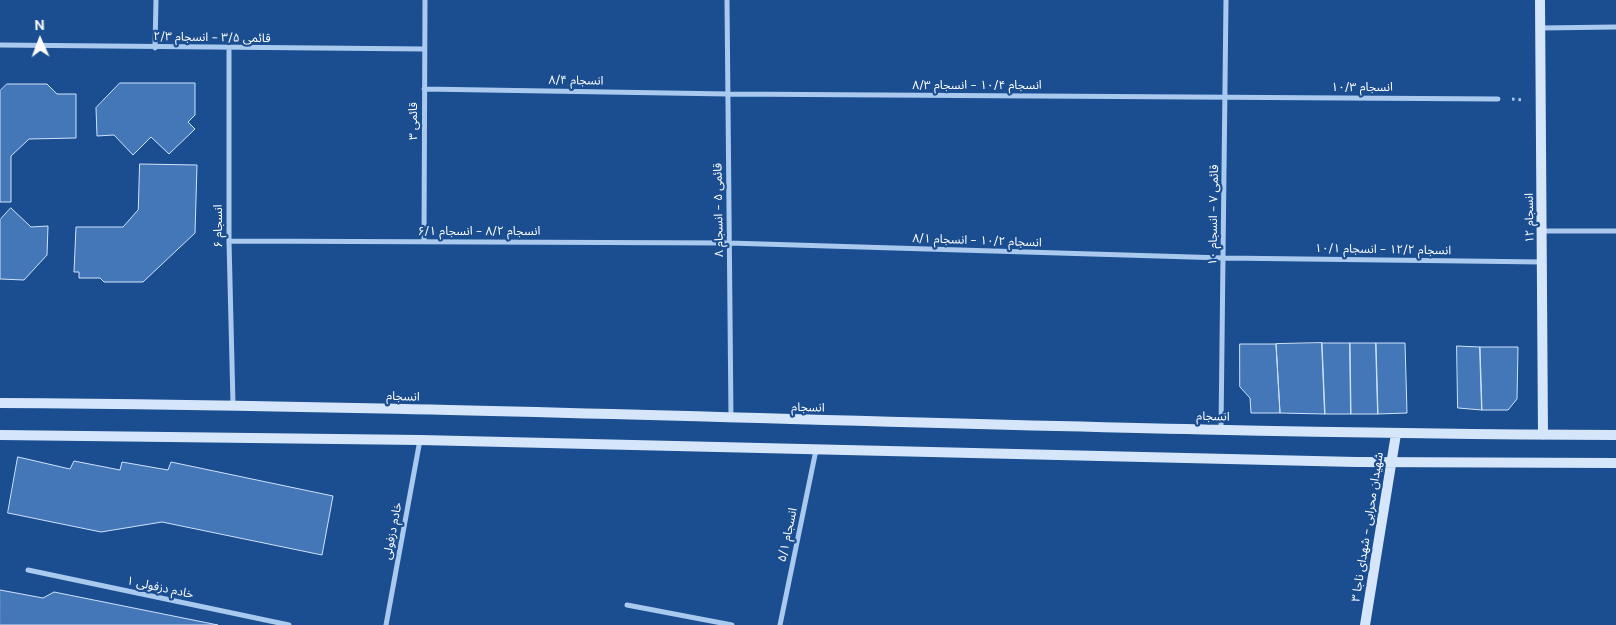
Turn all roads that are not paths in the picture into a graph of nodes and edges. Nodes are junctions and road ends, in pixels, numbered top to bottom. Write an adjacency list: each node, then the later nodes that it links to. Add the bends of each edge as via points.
1 (156, 0): 9 (street)
2 (425, 0): 11 (street, قائمی ۳)
3 (727, 0): 13 (street, قائمی ۵ - انسجام ۸)
4 (1226, 0): 14 (street, قائمی ۷ - انسجام ۱۰)
5 (1540, 0): 7 (main road, انسجام ۱۲)
6 (1616, 27): 7 (street)
7 (1540, 28): 16 (main road, انسجام ۱۲)
8 (0, 45): 9 (street, قائمی ۳/۵ - انسجام ۲/۳)
9 (155, 48): 10 (street, قائمی ۳/۵ - انسجام ۲/۳)
10 (229, 49): 11 (street, قائمی ۳/۵ - انسجام ۲/۳); 18 (street, انسجام ۶)
11 (424, 49): 12 (street, قائمی ۳)
12 (424, 88): 13 (street, انسجام ۸/۴); 19 (street, قائمی ۳)
13 (728, 94): 14 (street, انسجام ۱۰/۴ - انسجام ۸/۳); 20 (street, قائمی ۵ - انسجام ۸)
14 (1225, 98): 15 (street, انسجام ۱۰/۳); 21 (street, قائمی ۷ - انسجام ۱۰)
15 (1498, 99)
16 (1543, 231): 17 (street); 22 (main road, انسجام ۱۲)
17 (1616, 231)
18 (229, 241): 19 (street, انسجام ۸/۲ - انسجام ۶/۱); 24 (street, انسجام ۶)
19 (424, 241): 20 (street, انسجام ۸/۲ - انسجام ۶/۱)
20 (729, 243): 21 (street, انسجام ۱۰/۲ - انسجام ۸/۱); 25 (street, قائمی ۵ - انسجام ۸)
21 (1224, 258): 22 (street, انسجام ۱۲/۲ - انسجام ۱۰/۱); 26 (street, قائمی ۷ - انسجام ۱۰)
22 (1543, 262): 29 (main road, انسجام ۱۲)
23 (0, 403): 24 (main road, انسجام)
24 (233, 404): 25 (main road, انسجام)
25 (731, 419): 26 (main road, انسجام)
26 (1222, 429): 27 (main road, انسجام)
27 (1396, 434): 29 (main road, انسجام); 33 (main road, شهیدان محرابی - شهدای ناجا ۳)
28 (0, 435): 31 (main road)
29 (1543, 435): 30 (main road, انسجام)
30 (1616, 435)
31 (420, 440): 32 (main road); 38 (street, خادم دزفولی)
32 (816, 450): 33 (main road); 40 (street, انسجام ۵/۱)
33 (1392, 462): 34 (main road); 41 (main road, شهیدان محرابی - شهدای ناجا ۳)
34 (1616, 463)
35 (28, 570): 37 (street, خادم دزفولی ۱)
36 (627, 606): 39 (street)
37 (289, 625)
38 (386, 625)
39 (732, 625)
40 (780, 625)
41 (1365, 625)

